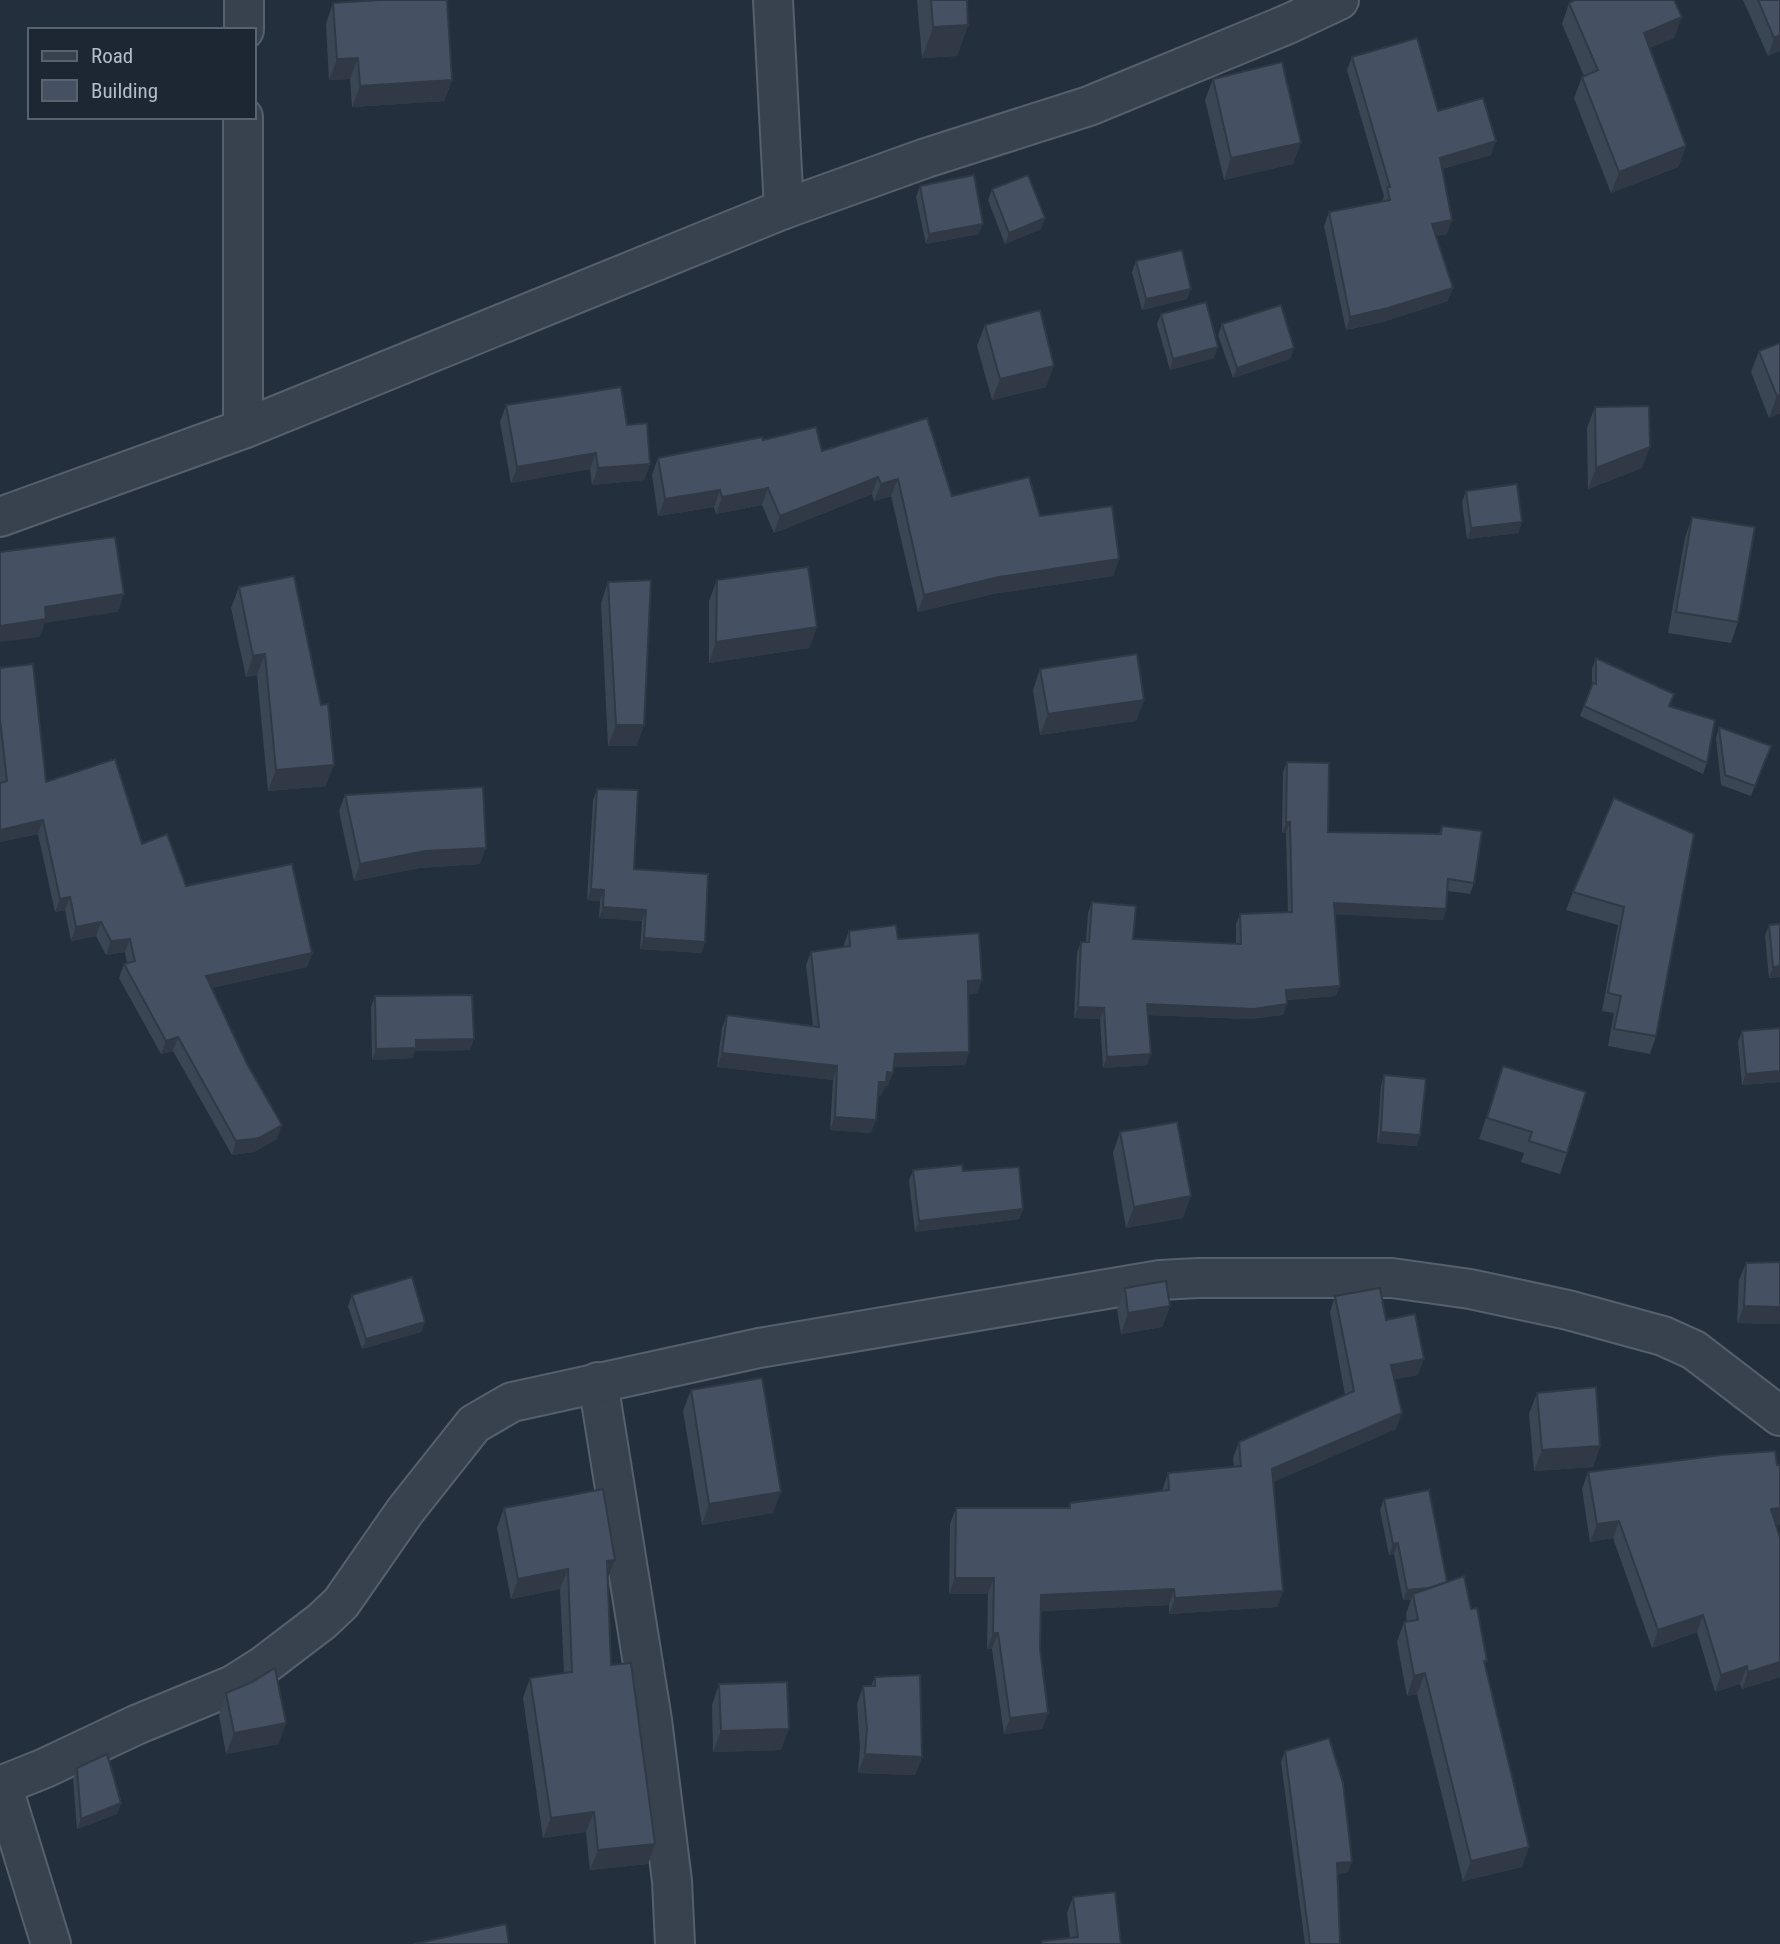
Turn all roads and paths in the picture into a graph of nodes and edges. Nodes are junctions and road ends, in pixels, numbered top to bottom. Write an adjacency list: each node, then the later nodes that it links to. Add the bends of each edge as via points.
1 (244, 0): 5 (street)
2 (772, 0): 7 (street)
3 (1339, 0): 4 (street)
4 (1288, 12): 7 (street, via 1090,106)
5 (244, 28)
6 (243, 119): 8 (street)
7 (784, 209): 8 (street)
8 (243, 429): 9 (street)
9 (0, 517)
10 (598, 1382): 11 (street, via 760,1348 1160,1280 1392,1278 1568,1310 1664,1336 1694,1350); 12 (street, via 512,1402 474,1424 341,1603 263,1666 233,1685); 14 (street, via 652,1720)
11 (1780, 1416)
12 (1, 1785): 13 (street)
13 (51, 1944)
14 (675, 1944)

